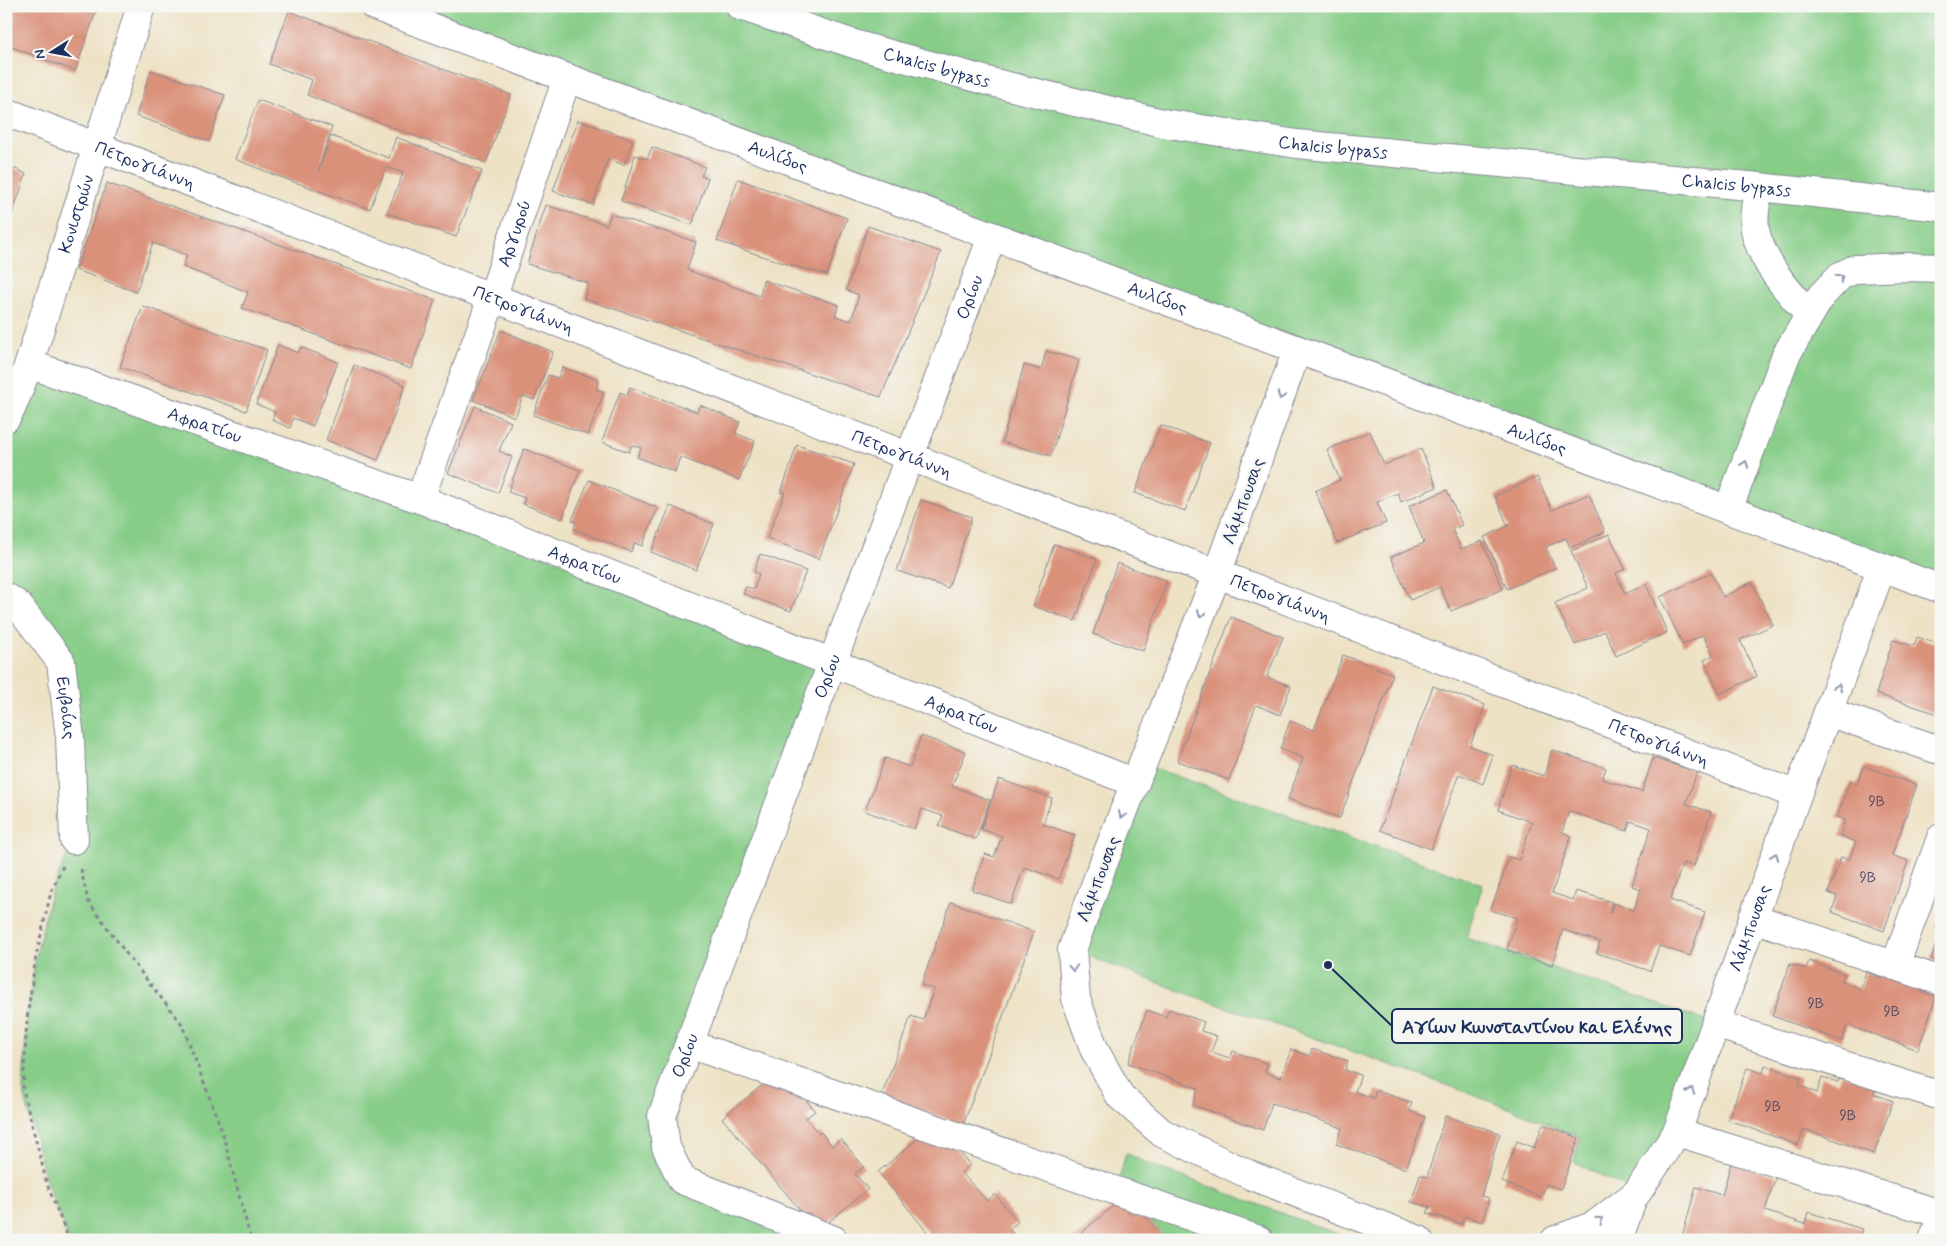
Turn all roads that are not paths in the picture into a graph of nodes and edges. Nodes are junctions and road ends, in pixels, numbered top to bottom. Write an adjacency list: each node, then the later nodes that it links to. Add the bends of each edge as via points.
1 (141, 6): 6 (street, Κονιστρών)
2 (374, 6): 4 (street, Αυλίδος)
3 (740, 6): 7 (street, Chalcis bypass, via 858,45 991,82 1163,123 1297,144)
4 (567, 78): 9 (street, Αυλίδος); 11 (street, Αργυρού)
5 (12, 119): 6 (street, Πετρογιάννη)
6 (98, 148): 11 (street, Πετρογιάννη); 14 (street, Κονιστρών)
7 (1759, 187): 8 (street, Chalcis bypass); 12 (street, via 1754,211 1763,251 1787,290)
8 (1941, 208)
9 (992, 237): 13 (street, Αυλίδος); 16 (street, Ορίου)
10 (1941, 268): 12 (street, one-way to 10, via 1840,276 1855,269)
11 (492, 298): 16 (street, Πετρογιάννη); 17 (street, Αργυρού)
12 (1809, 315): 18 (street, one-way to 12, via 1786,355)
13 (1297, 350): 18 (street, Αυλίδος); 20 (street, Λάμπουσας, one-way to 20)
14 (17, 370): 15 (street); 17 (street, Αφρατίου)
15 (6, 418)
16 (909, 457): 20 (street, Πετρογιάννη); 23 (street, Ορίου)
17 (420, 499): 23 (street, Αφρατίου)
18 (1728, 510): 19 (street, Αυλίδος)
19 (1882, 567): 21 (street, Αυλίδος); 24 (street, Λάμπουσας, one-way to 19)
20 (1217, 574): 26 (street, Λάμπουσας, one-way to 26); 27 (street, Πετρογιάννη)
21 (1941, 589)
22 (6, 597): 29 (street, Ευβοίας, via 18,605 61,662 70,738)
23 (832, 663): 26 (street, Αφρατίου); 34 (street, Ορίου)
24 (1828, 712): 25 (street); 27 (street, Λάμπουσας)
25 (1936, 749)
26 (1135, 783): 42 (street, Λάμπουσας, one-way to 42, via 1072,950 1076,999 1095,1051 1120,1096 1162,1133 1208,1156)
27 (1797, 795): 30 (street, Λάμπουσας, one-way to 27)
28 (1941, 838): 31 (street)
29 (74, 840)
30 (1753, 918): 31 (street); 33 (street, Λάμπουσας)
31 (1895, 966): 32 (street)
32 (1941, 981)
33 (1715, 1024): 35 (street); 36 (street, Λάμπουσας, one-way to 33)
34 (689, 1044): 40 (street, Ορίου, via 662,1116 666,1147 682,1180); 41 (street)
35 (1941, 1096)
36 (1677, 1132): 37 (street, Λάμπουσας); 38 (street)
37 (1634, 1195): 43 (street, Λάμπουσας, one-way to 37, via 1595,1224); 44 (street)
38 (1941, 1214)
39 (1941, 1218): 45 (street)
40 (834, 1240)
41 (1258, 1240)
42 (1419, 1240)
43 (1556, 1240)
44 (1618, 1240)
45 (1932, 1240)

